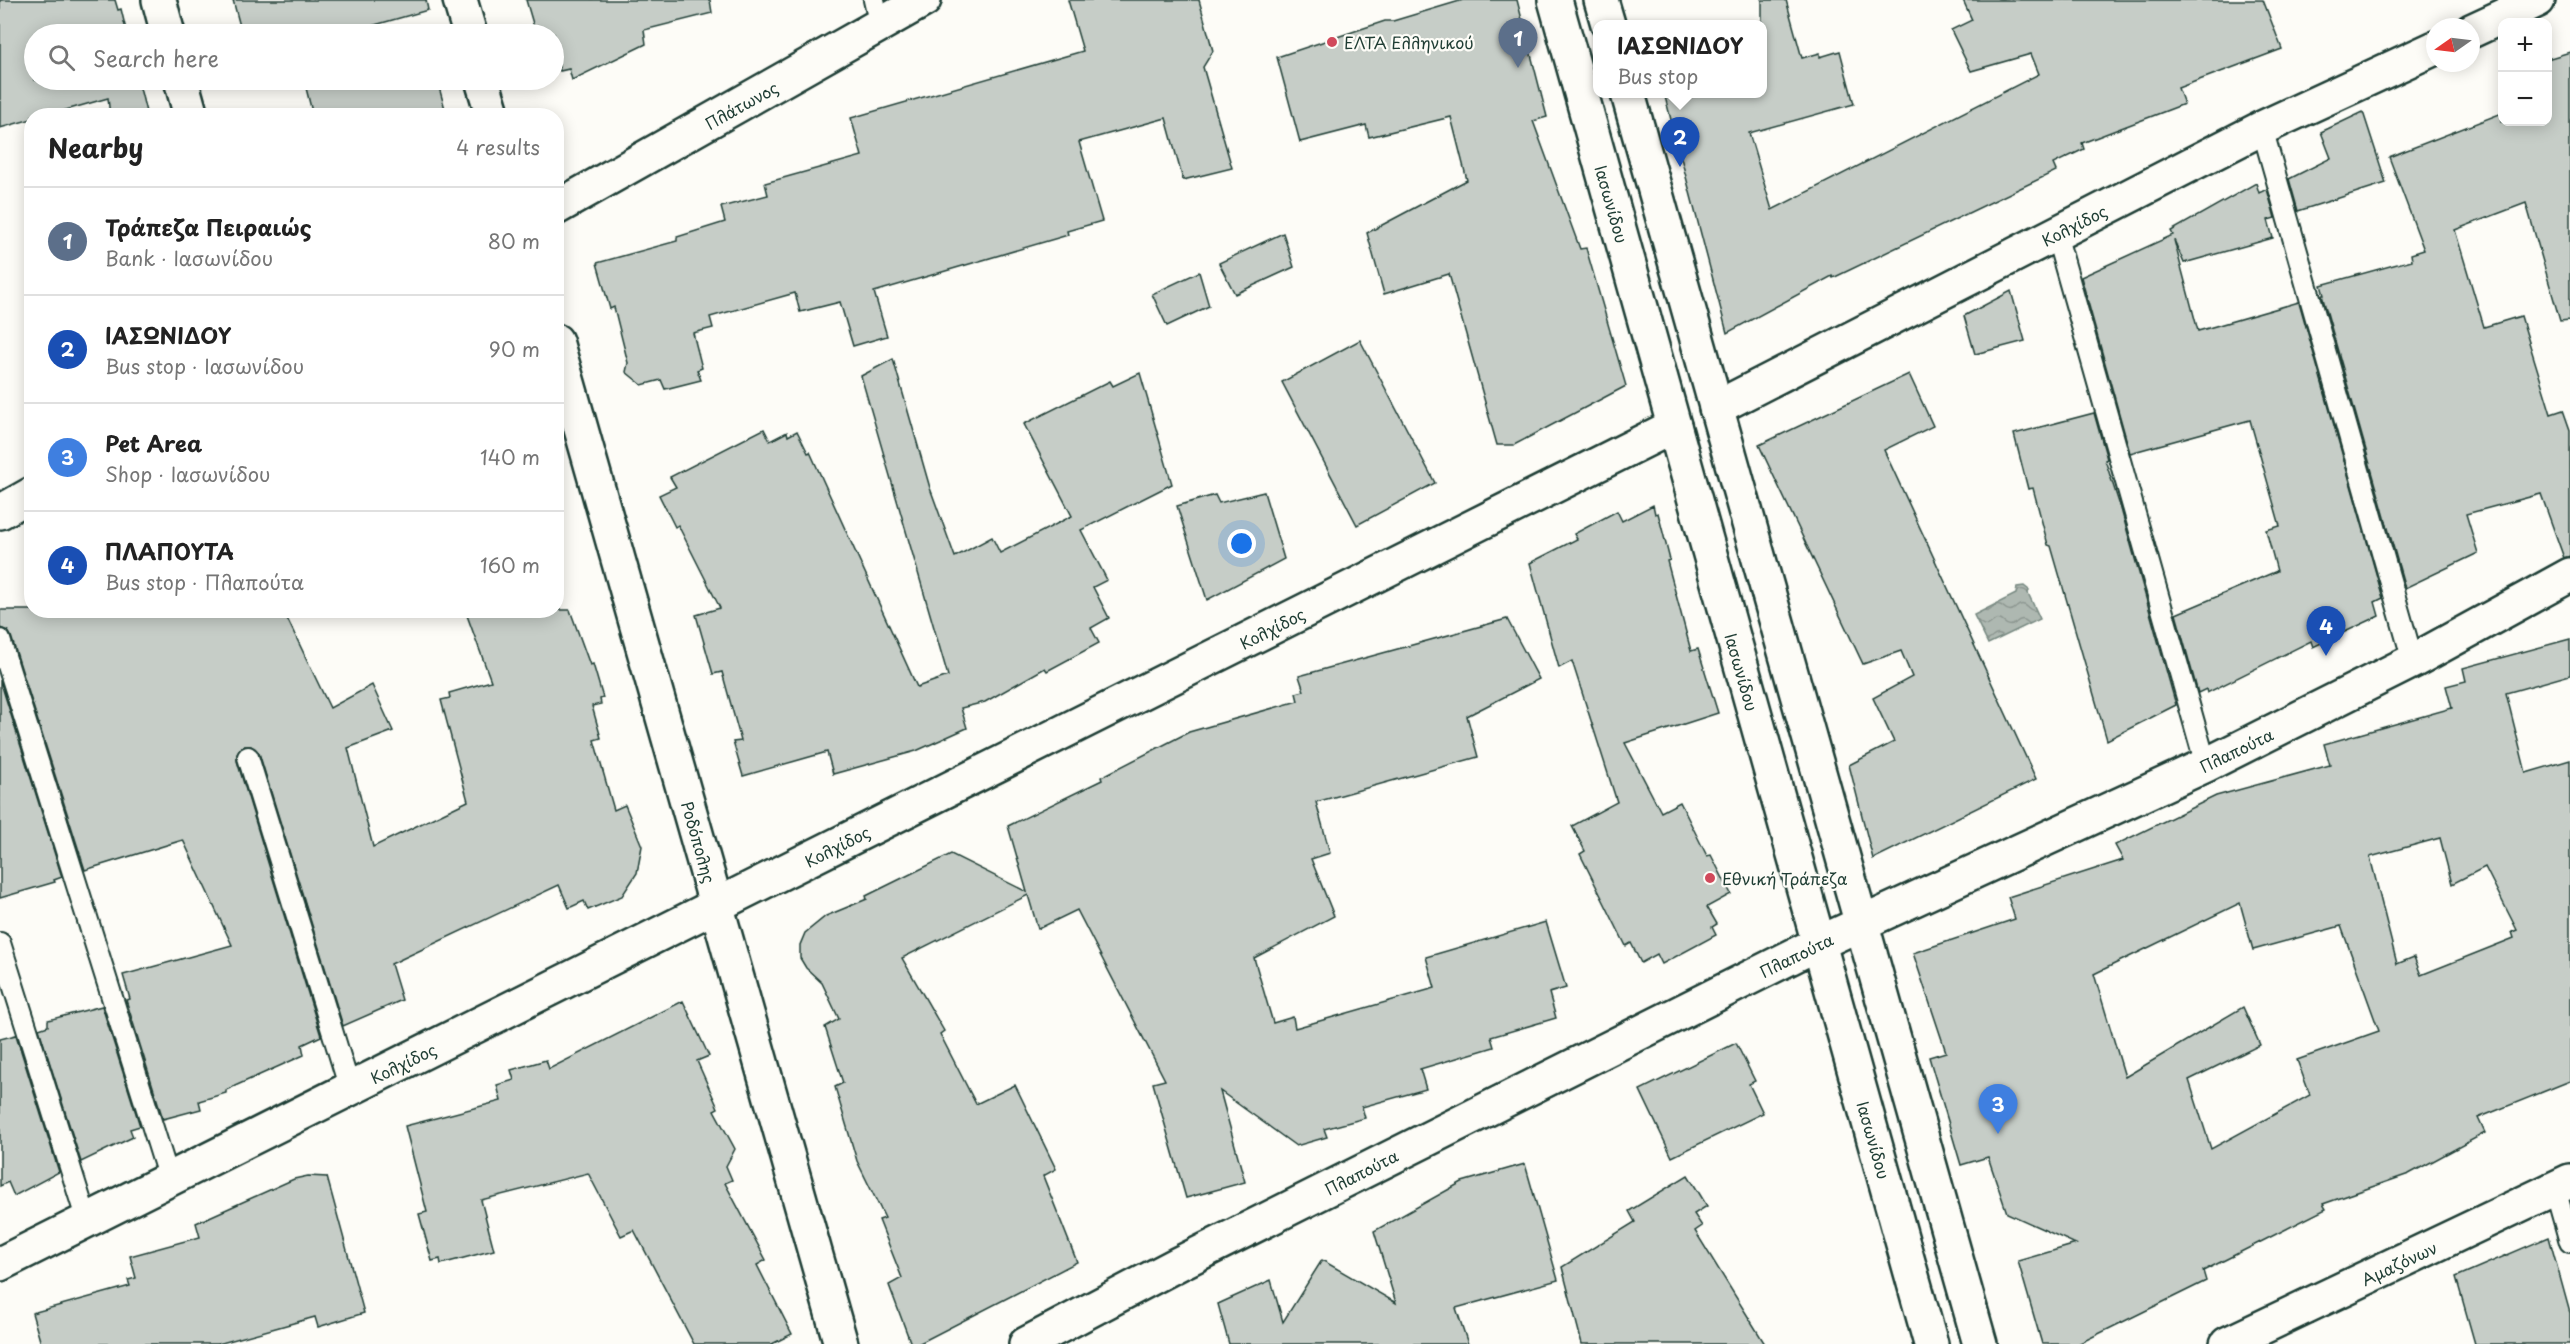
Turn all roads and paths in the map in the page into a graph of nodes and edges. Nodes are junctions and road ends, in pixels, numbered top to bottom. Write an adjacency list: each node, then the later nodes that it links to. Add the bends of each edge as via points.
1 (159, 0): 9 (street)
2 (460, 0): 10 (street)
3 (924, 0): 7 (street, Πλάτωνος)
4 (1555, 0): 23 (street, Ιασωνίδου)
5 (1601, 0): 8 (street)
6 (2538, 0): 11 (street)
7 (877, 13): 19 (street, Πλάτωνος)
8 (1607, 20)
9 (165, 24)
10 (467, 24)
11 (2480, 27)
12 (2426, 52): 18 (street, Κολχίδος)
13 (184, 90): 16 (street)
14 (485, 90): 17 (street)
15 (1629, 98): 22 (street)
16 (189, 108)
17 (491, 108)
18 (2262, 128): 20 (street, Κολχίδος); 28 (lane)
19 (564, 203)
20 (2056, 234): 22 (street, Κολχίδος); 30 (lane)
21 (564, 369): 31 (street, Ροδόπολης)
22 (1716, 408): 32 (street)
23 (1674, 426): 31 (street, Κολχίδος); 33 (street, Ιασωνίδου)
24 (24, 498): 25 (street)
25 (0, 512)
26 (2570, 575): 28 (street, Πλαπούτα)
27 (0, 640): 36 (lane)
28 (2413, 661): 30 (street, Πλαπούτα)
29 (248, 757): 35 (lane)
30 (2206, 765): 32 (street, Πλαπούτα)
31 (717, 907): 35 (street, Κολχίδος); 41 (street, Ροδόπολης)
32 (1861, 923): 33 (street, Πλαπούτα); 44 (street)
33 (1819, 943): 42 (street, Πλαπούτα); 43 (street, Ιασωνίδου)
34 (0, 944): 38 (lane)
35 (350, 1089): 36 (street, Κολχίδος)
36 (169, 1179): 38 (street, Κολχίδος)
37 (2563, 1185): 39 (lane); 45 (street, Αμαζόνων)
38 (87, 1221): 40 (street, Κολχίδος)
39 (2570, 1242)
40 (0, 1264)
41 (841, 1344)
42 (1026, 1344)
43 (1931, 1344)
44 (1980, 1344)
45 (2227, 1344)

